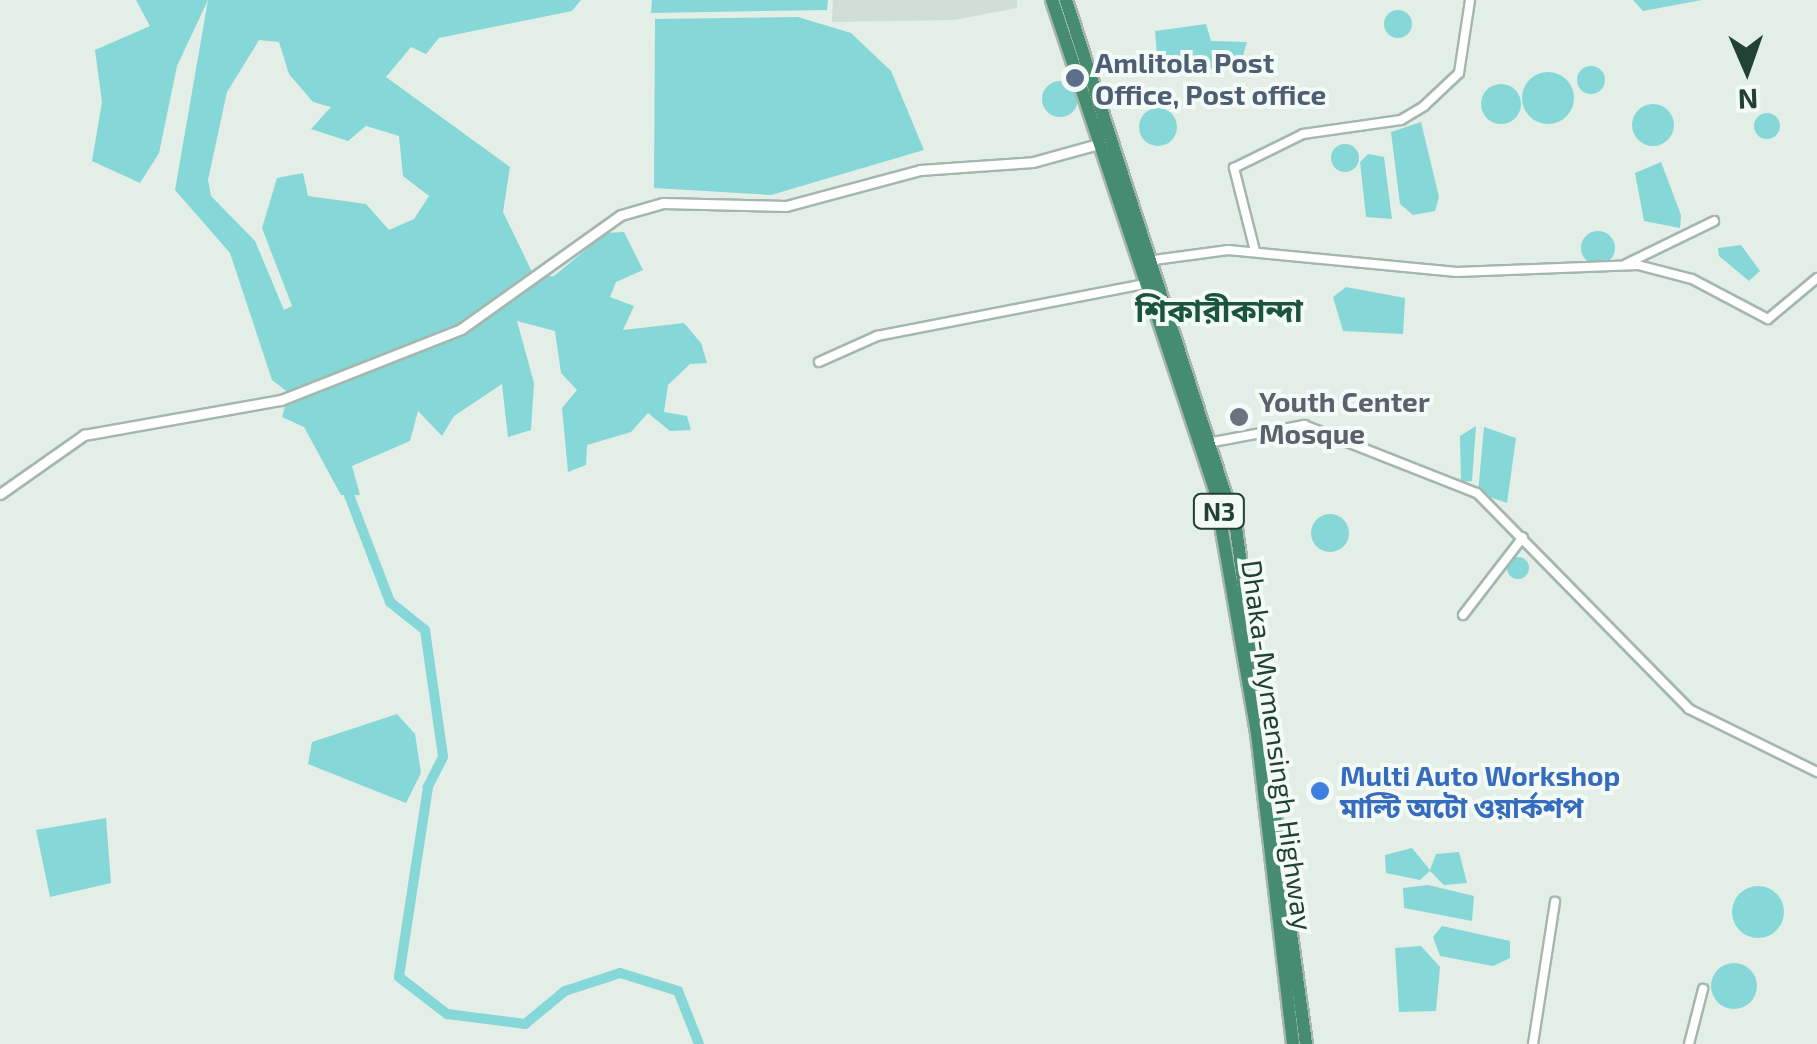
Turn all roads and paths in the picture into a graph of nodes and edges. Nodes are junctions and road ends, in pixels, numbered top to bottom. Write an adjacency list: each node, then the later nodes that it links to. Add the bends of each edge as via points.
1 (1052, 0): 4 (highway, Dhaka-Mymensingh Highway / N3)
2 (1066, 0): 4 (highway, Dhaka-Mymensingh Highway / N3)
3 (1470, 0): 6 (street, via 1458,73 1424,106 1401,120 1303,134 1234,168)
4 (1108, 141): 7 (highway, Dhaka-Mymensingh Highway / N3); 10 (highway, Dhaka-Mymensingh Highway / N3); 13 (street, via 1034,162 920,170 786,206 663,203 622,215 461,329 281,400 84,435)
5 (1714, 221): 8 (street)
6 (1255, 251): 7 (street); 8 (street, via 1457,272)
7 (1154, 260): 12 (highway, Dhaka-Mymensingh Highway / N3)
8 (1626, 264): 9 (street, via 1692,279 1768,318)
9 (1817, 278)
10 (1150, 283): 11 (street, via 876,336); 19 (highway, Dhaka-Mymensingh Highway / N3, via 1206,458 1237,601)
11 (820, 362)
12 (1214, 442): 14 (street, via 1304,424 1477,493); 20 (highway, Dhaka-Mymensingh Highway / N3, via 1252,612)
13 (0, 494)
14 (1523, 536): 15 (street); 16 (street, via 1688,708)
15 (1463, 615)
16 (1817, 772)
17 (1555, 902): 21 (street)
18 (1703, 990): 22 (street)
19 (1293, 1044)
20 (1306, 1044)
21 (1533, 1044)
22 (1689, 1044)

